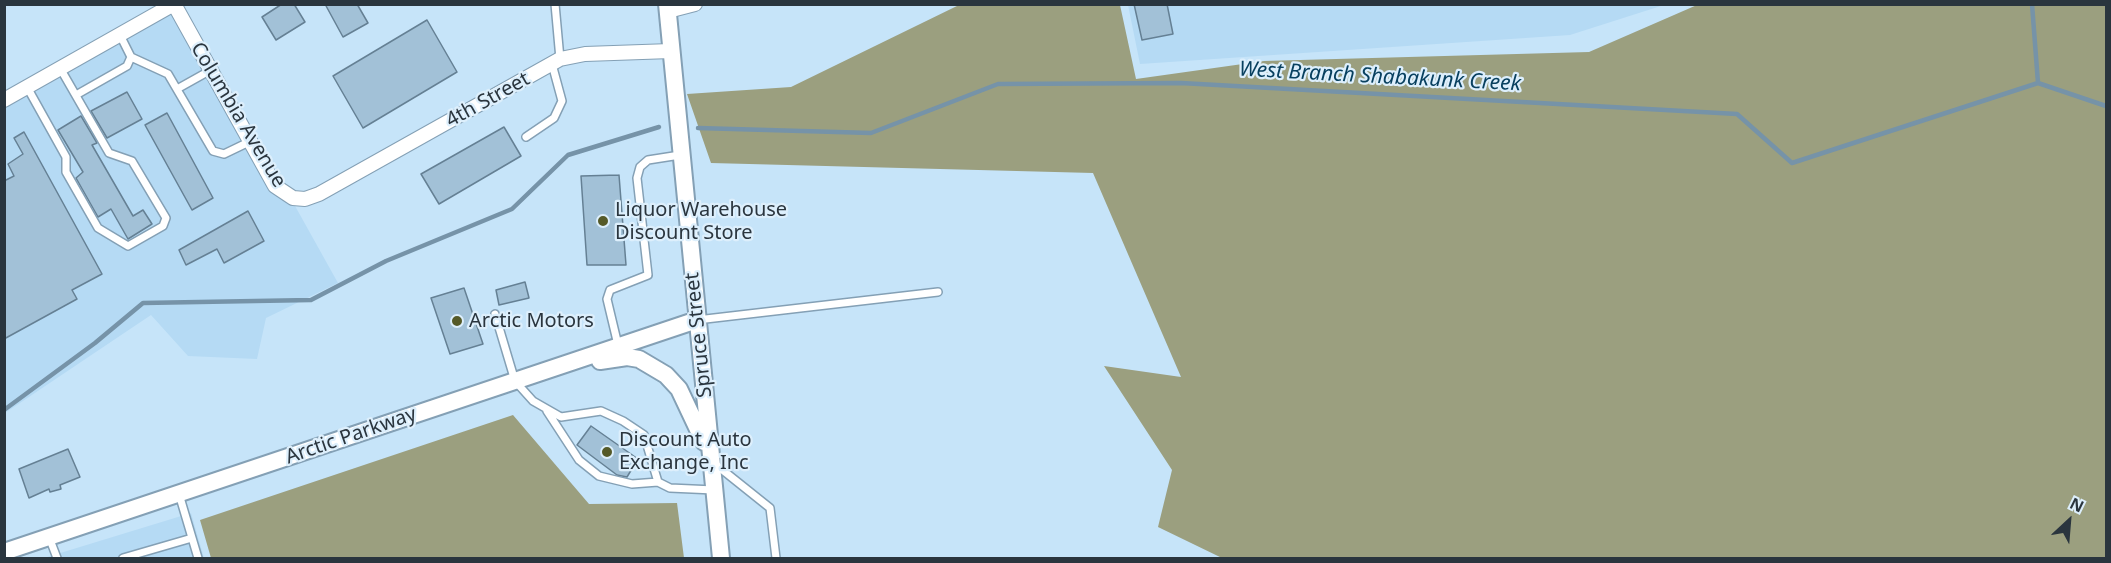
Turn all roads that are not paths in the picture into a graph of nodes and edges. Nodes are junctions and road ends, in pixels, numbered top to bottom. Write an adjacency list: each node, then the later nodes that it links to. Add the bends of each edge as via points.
1 (174, 4): 5 (street); 10 (street, Columbia Avenue)
2 (555, 4): 8 (lane)
3 (695, 4): 4 (street)
4 (667, 8): 6 (street, Spruce Street)
5 (120, 35): 7 (lane); 9 (street)
6 (671, 51): 8 (street, 4th Street, via 585,54); 17 (street, Spruce Street)
7 (131, 57): 12 (lane, via 168,74); 13 (lane, via 127,66)
8 (556, 62): 15 (lane, via 562,100 554,118); 18 (street, 4th Street)
9 (60, 68): 11 (street); 13 (lane)
10 (211, 70): 12 (lane); 16 (street, Columbia Avenue)
11 (27, 87): 13 (lane, via 66,157 66,172 98,228 128,246 163,226 166,218 132,161 109,153); 14 (street)
12 (177, 89): 16 (lane, via 213,151 224,154)
13 (76, 95)
14 (4, 100)
15 (526, 136)
16 (251, 141): 18 (street, Columbia Avenue, via 283,193 304,199)
17 (680, 155): 21 (street, Spruce Street); 22 (lane, via 648,160 639,167 648,275 610,290 607,299)
18 (319, 194)
19 (938, 292): 21 (lane)
20 (495, 314): 23 (lane)
21 (697, 320): 22 (street, Arctic Parkway); 25 (street, Spruce Street)
22 (618, 346): 23 (street, Arctic Parkway)
23 (515, 381): 24 (lane); 25 (street, via 610,359 639,359 666,375 679,389); 28 (street, Arctic Parkway)
24 (547, 411): 26 (lane, via 579,460 599,476 632,484); 26 (lane, via 561,417 601,411 623,421 644,435)
25 (711, 461): 27 (street, Spruce Street); 36 (lane, via 770,508)
26 (658, 482): 27 (lane, via 670,488)
27 (714, 490): 35 (street, Spruce Street)
28 (179, 494): 29 (street, Arctic Parkway); 30 (lane)
29 (49, 537): 31 (street, Arctic Parkway); 32 (lane)
30 (192, 538): 33 (lane); 34 (lane)
31 (4, 552)
32 (57, 558)
33 (123, 558)
34 (198, 558)
35 (721, 558)
36 (776, 558)

